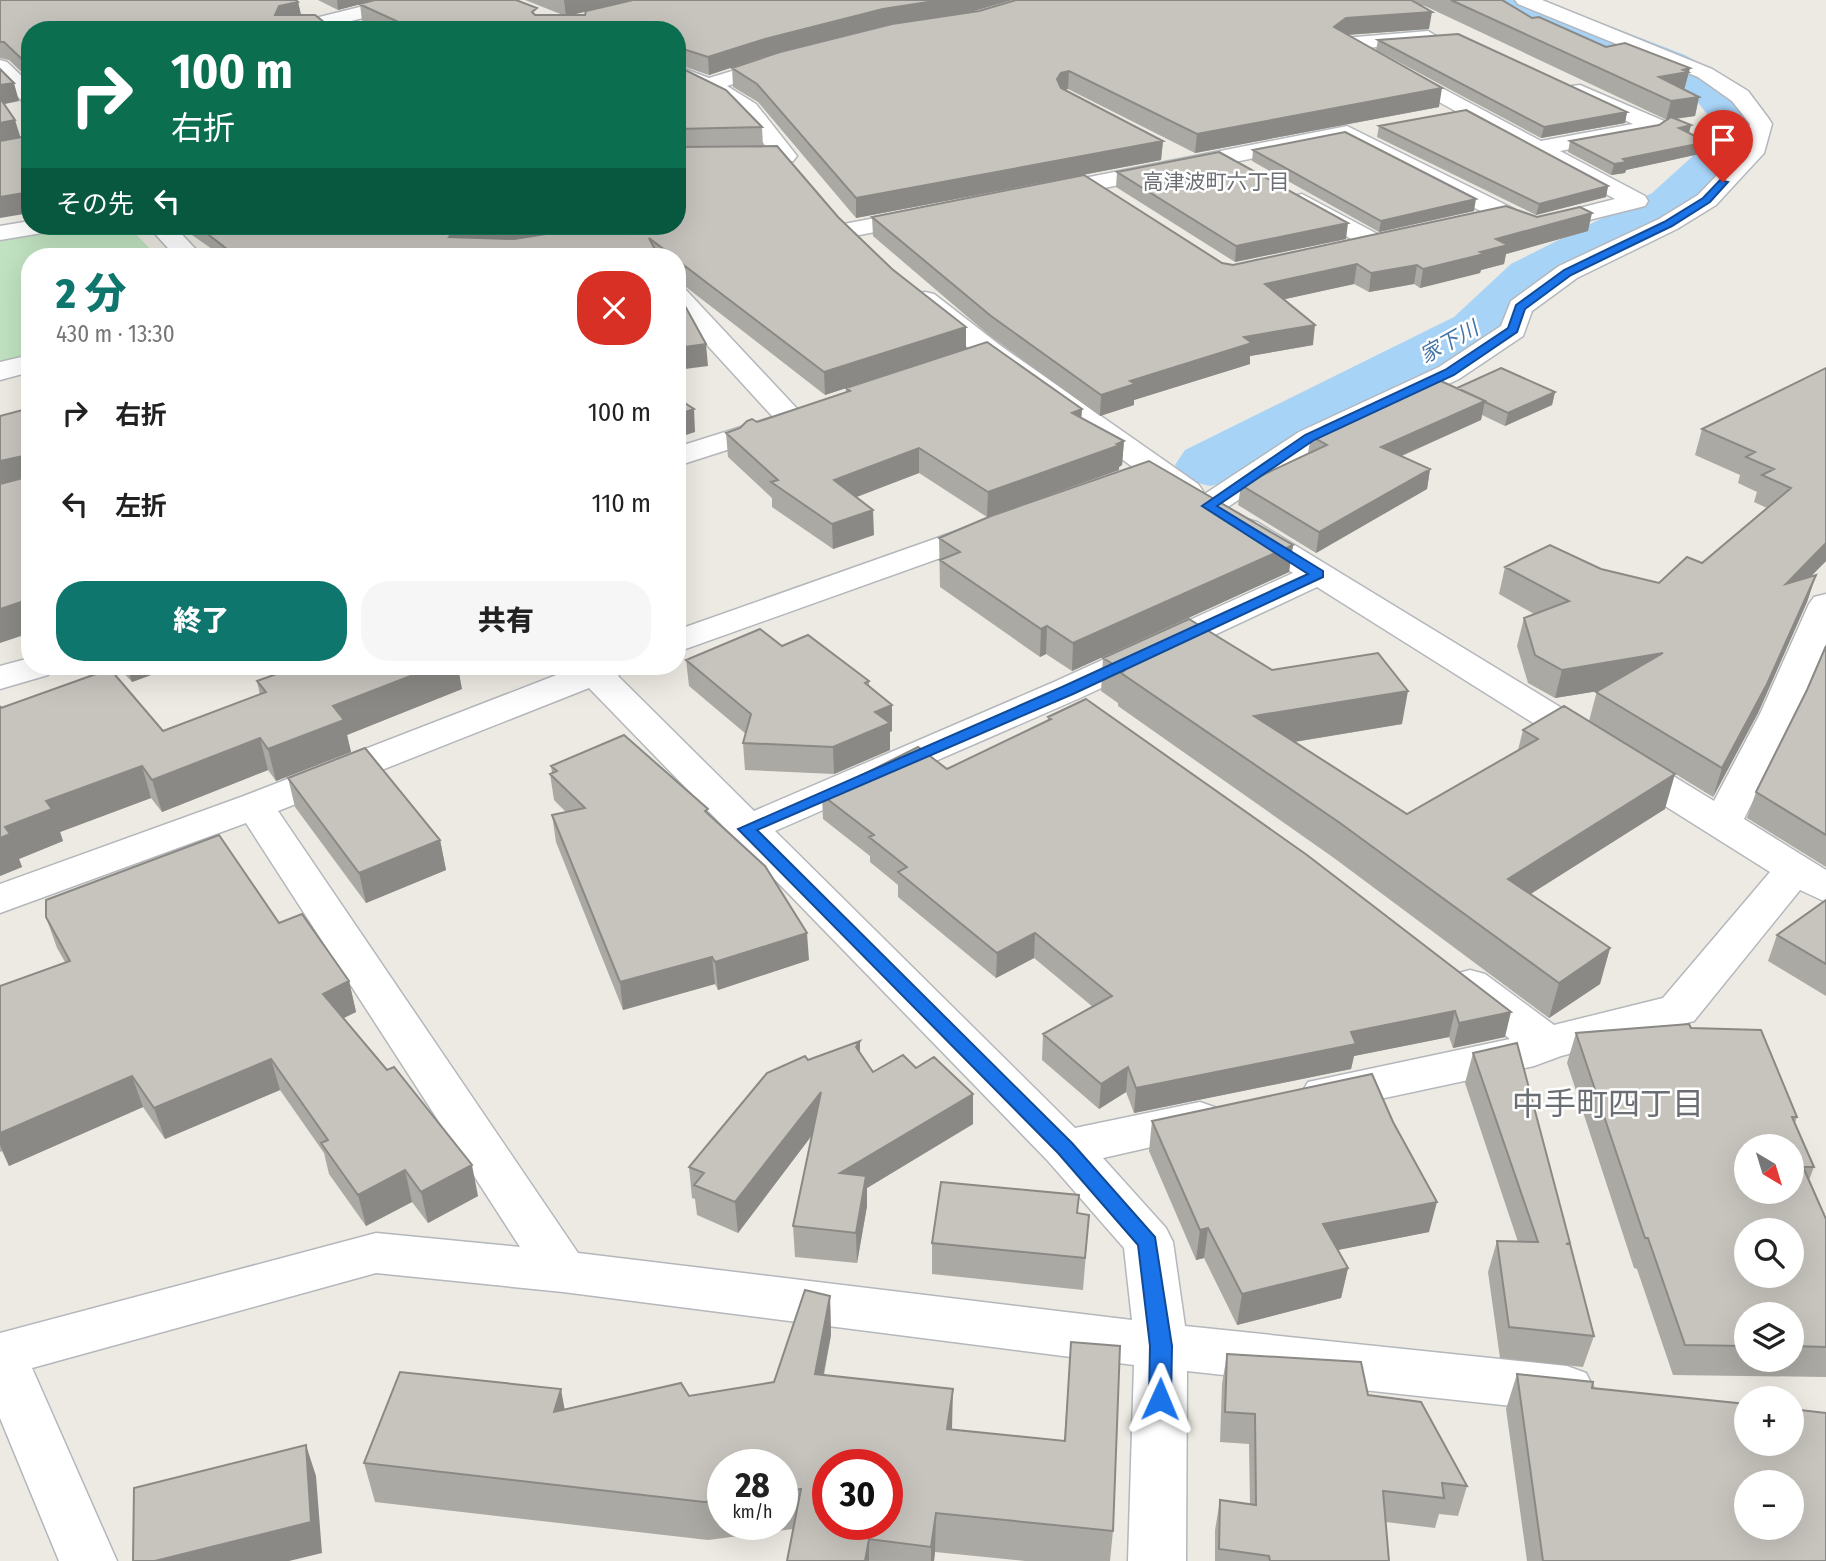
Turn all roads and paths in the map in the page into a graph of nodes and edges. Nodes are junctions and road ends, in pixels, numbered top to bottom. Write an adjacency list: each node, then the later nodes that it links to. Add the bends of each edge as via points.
1 (412, 0): 4 (street)
2 (1525, 0): 45 (street, via 1705,73 1740,96 1761,124 1756,148 1707,200 1568,272 1520,307 1513,330 1449,373 1310,438)
3 (1426, 15): 9 (street, via 1448,32 1344,44)
4 (332, 21)
5 (800, 57): 8 (street)
6 (686, 76): 8 (street)
7 (1563, 83): 14 (street, via 1656,126)
8 (709, 85): 15 (street, via 748,109)
9 (1466, 111): 10 (street); 14 (street)
10 (1439, 116)
11 (1387, 126): 12 (street)
12 (1347, 133): 17 (street); 26 (street)
13 (1156, 144): 18 (street)
14 (1538, 148): 26 (street, via 1636,201 1534,226)
15 (785, 156): 16 (street); 19 (street)
16 (686, 158)
17 (1223, 158): 18 (street); 20 (street)
18 (1193, 164): 21 (street)
19 (801, 174)
20 (1259, 178)
21 (1089, 184): 23 (street); 24 (street)
22 (1282, 191): 33 (street)
23 (1023, 197)
24 (1125, 206)
25 (943, 212): 29 (street)
26 (1505, 214): 27 (street)
27 (1466, 222)
28 (21, 230): 30 (street)
29 (850, 230)
30 (0, 233)
31 (169, 235): 34 (street)
32 (1402, 237): 33 (street)
33 (1377, 243): 35 (street)
34 (181, 248)
35 (1310, 257)
36 (903, 282): 38 (street)
37 (686, 305): 42 (street, via 804,416)
38 (991, 352): 40 (street); 43 (street)
39 (21, 365): 41 (street)
40 (954, 365)
41 (0, 371)
42 (686, 454)
43 (1155, 470): 44 (street); 45 (street)
44 (1116, 484)
45 (1208, 506): 47 (street)
46 (1013, 521): 49 (street)
47 (1318, 574): 54 (street); 57 (street)
48 (1826, 604): 57 (street, via 1778,714)
49 (686, 639)
50 (21, 671): 53 (street)
51 (582, 675): 56 (street)
52 (603, 675): 58 (street)
53 (0, 678)
54 (1067, 690): 55 (street); 58 (street)
55 (1100, 714)
56 (255, 806): 60 (street); 64 (street)
57 (1721, 825): 59 (street)
58 (746, 829): 63 (street)
59 (1810, 879): 62 (street, via 1678,1010)
60 (0, 899)
61 (1438, 960): 62 (street)
62 (1547, 1043): 63 (street, via 1534,1050)
63 (1065, 1148): 65 (street, via 1148,1242)
64 (563, 1272): 65 (street); 66 (street, via 376,1253)
65 (1161, 1346): 67 (street); 69 (street)
66 (0, 1355): 68 (street)
67 (1620, 1395)
68 (88, 1561)
69 (1157, 1561)

